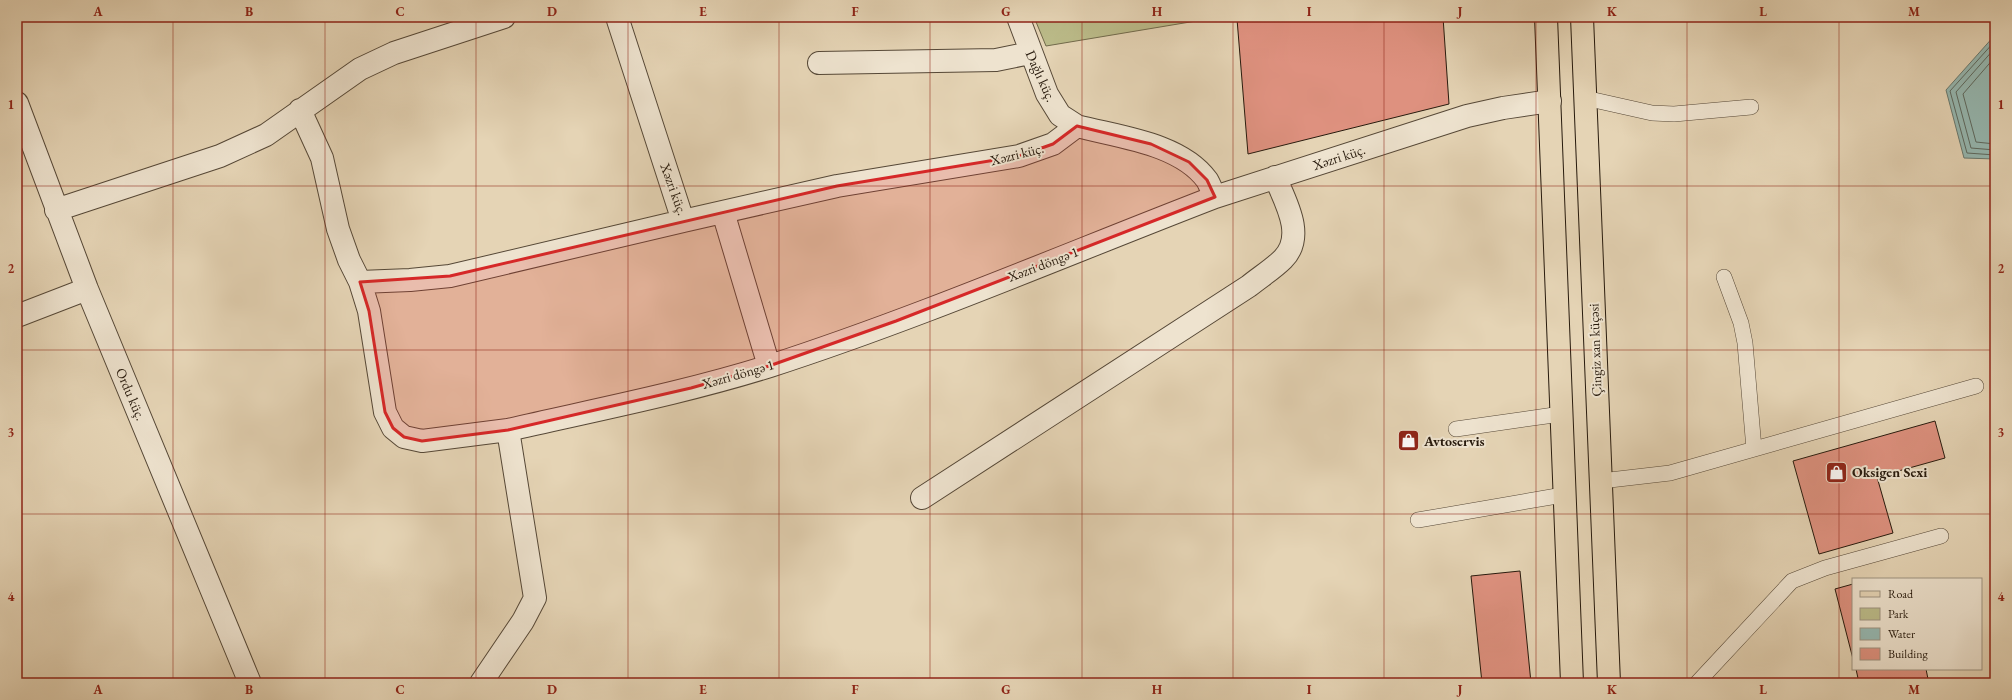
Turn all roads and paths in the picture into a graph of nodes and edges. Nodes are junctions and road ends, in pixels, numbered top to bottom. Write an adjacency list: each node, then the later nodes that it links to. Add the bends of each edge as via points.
1 (504, 17): 12 (street, via 394,53 360,69)
2 (617, 17): 18 (street, Xəzri küç.)
3 (1018, 17): 6 (street, Dağlı küç.)
4 (1546, 17): 9 (main road)
5 (1582, 17): 8 (main road, Çingiz xan küçəsi)
6 (1030, 53): 7 (street, via 996,60); 13 (street, Dağlı küç., via 1047,94 1060,115)
7 (819, 63)
8 (1585, 98): 11 (lane, via 1652,113 1674,114); 29 (main road, Çingiz xan küçəsi)
9 (1550, 101): 14 (street, Xəzri küç., via 1467,116); 25 (main road)
10 (17, 103): 16 (street, Ordu küç.)
11 (1751, 107)
12 (300, 110): 16 (street, via 266,135 220,156); 20 (street, Xəzri döngə 1, via 322,158 338,229)
13 (1077, 126): 15 (street, via 1151,144 1189,162 1207,180); 17 (street, Xəzri küç., via 1053,144 1019,156 837,186)
14 (1275, 178): 15 (street, Xəzri küç.); 31 (street, via 1292,219 1294,239 1285,258 1249,286)
15 (1215, 196): 23 (street, Xəzri döngə 1, via 896,321)
16 (56, 210): 21 (street, Ordu küç.)
17 (723, 212): 18 (street, Xəzri küç.); 23 (street)
18 (683, 221): 20 (street, via 450,276)
19 (1724, 277): 28 (lane, via 1741,323 1745,342)
20 (360, 282): 27 (street, Xəzri döngə 1, via 369,311 386,412 393,428 404,437 422,440)
21 (87, 289): 22 (street); 34 (street, Ordu küç.)
22 (17, 316)
23 (769, 366): 27 (street, Xəzri döngə 1, via 690,388)
24 (1976, 386): 28 (lane)
25 (1561, 414): 26 (lane); 30 (main road)
26 (1456, 429)
27 (508, 430): 35 (street, via 535,598 523,621)
28 (1754, 449): 29 (lane, via 1670,473)
29 (1600, 481): 37 (main road, Çingiz xan küçəsi)
30 (1563, 495): 32 (lane); 36 (main road)
31 (922, 498)
32 (1418, 520)
33 (1941, 536): 38 (lane, via 1825,568 1792,581)
34 (250, 683)
35 (481, 683)
36 (1572, 683)
37 (1609, 683)
38 (1696, 683)

